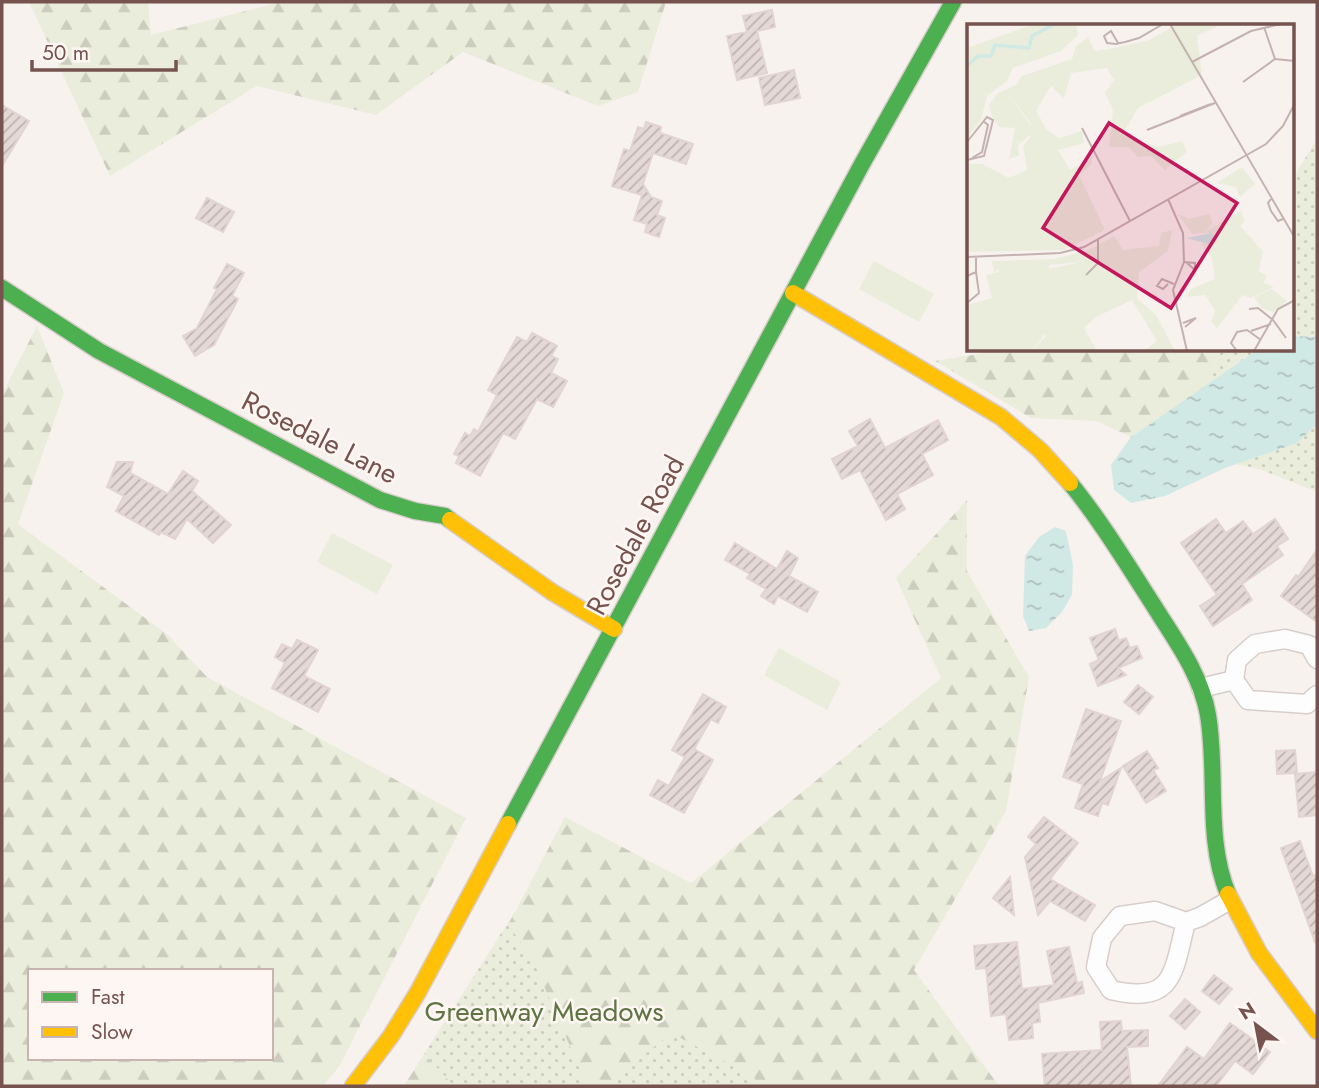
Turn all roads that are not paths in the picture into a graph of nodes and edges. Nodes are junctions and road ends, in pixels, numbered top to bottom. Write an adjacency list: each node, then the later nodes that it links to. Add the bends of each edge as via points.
1 (953, 2): 3 (street, Rosedale Road)
2 (2, 288): 4 (street, Rosedale Lane, via 99,352 380,500 445,516)
3 (793, 293): 4 (street, Rosedale Road); 7 (street, via 1001,417 1032,442 1084,501 1188,660)
4 (614, 629): 12 (street, Rosedale Road, via 418,992)
5 (1317, 659): 6 (street, via 1309,645 1285,639 1255,644 1237,660)
6 (1234, 680): 7 (street); 8 (street, via 1248,700 1307,704)
7 (1201, 688): 9 (street, via 1211,743 1213,831)
8 (1317, 695)
9 (1230, 900): 10 (street); 11 (street, via 1252,945)
10 (1186, 922): 10 (street, via 1155,911 1120,916 1102,938 1096,967 1111,990 1133,996 1159,990 1170,981)
11 (1317, 1031)
12 (353, 1086)

